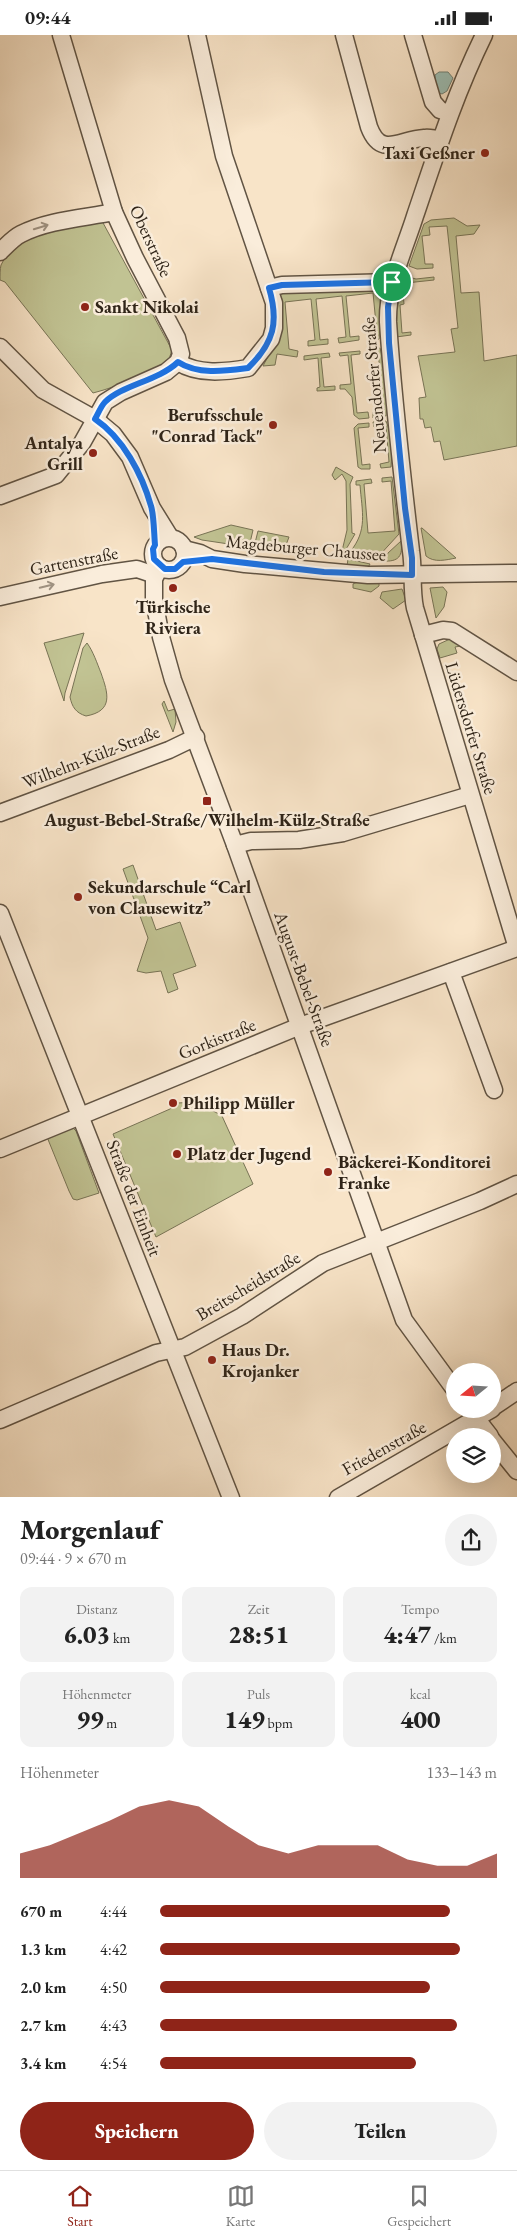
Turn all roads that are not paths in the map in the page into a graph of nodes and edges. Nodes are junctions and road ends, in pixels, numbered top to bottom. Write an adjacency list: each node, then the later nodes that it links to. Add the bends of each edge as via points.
1 (61, 35): 8 (street, Oberstraße)
2 (197, 35): 11 (street, via 224,156)
3 (344, 35): 7 (street, via 375,139 384,145 425,137)
4 (413, 35): 6 (street, via 433,102 440,110)
5 (484, 35): 6 (street, Neuendorfer Straße)
6 (449, 113): 7 (street, Neuendorfer Straße)
7 (440, 139): 10 (street, Neuendorfer Straße)
8 (114, 212): 9 (street, one-way to 8, via 28,232); 13 (street, Oberstraße, via 179,343 181,354)
9 (0, 252)
10 (392, 282): 11 (street); 20 (street, Neuendorfer Straße, via 388,329)
11 (269, 288): 13 (street, via 274,303 274,328 271,339 248,368 194,370)
12 (0, 347): 14 (street, via 43,390)
13 (178, 362): 14 (street, via 166,372 113,396 105,402)
14 (95, 419): 15 (street, via 74,455 56,475); 16 (street, via 113,434 130,457)
15 (0, 496)
16 (163, 541): 17 (street, via 179,541); 18 (street, via 153,549)
17 (184, 556): 18 (street, via 175,569); 20 (street, Magdeburger Chaussee, via 324,572)
18 (158, 571): 21 (street, Gartenstraße, one-way to 18, via 102,574 137,569); 24 (street, August-Bebel-Straße, via 154,590 161,637 173,680)
19 (517, 573): 20 (street, Magdeburger Chaussee)
20 (412, 575): 22 (street, Lüdersdorfer Straße, via 413,599)
21 (0, 597)
22 (423, 635): 23 (street, via 452,631); 25 (street, Lüdersdorfer Straße)
23 (517, 671)
24 (196, 737): 26 (street, Wilhelm-Külz-Straße); 27 (street, August-Bebel-Straße)
25 (470, 795): 27 (street, via 343,833); 29 (street, Lüdersdorfer Straße)
26 (0, 813)
27 (235, 845): 31 (street, August-Bebel-Straße)
28 (0, 913): 33 (street, Straße der Einheit)
29 (517, 948): 30 (street, Gorkistraße)
30 (451, 972): 31 (street, Gorkistraße); 32 (street)
31 (300, 1026): 33 (street, Gorkistraße); 36 (street, August-Bebel-Straße)
32 (494, 1090)
33 (81, 1116): 34 (street, Gorkistraße); 37 (street, Straße der Einheit)
34 (0, 1149)
35 (517, 1184): 36 (street, Breitscheidstraße)
36 (376, 1243): 37 (street, Breitscheidstraße, via 323,1263 235,1320 185,1347); 38 (street, August-Bebel-Straße, via 408,1327)
37 (172, 1350): 43 (street, Breitscheidstraße, via 156,1353); 47 (street, Straße der Einheit)
38 (446, 1379)
39 (517, 1391): 40 (street, Friedenstraße)
40 (501, 1403)
41 (466, 1418): 48 (street, Friedenstraße)
42 (476, 1418): 44 (street)
43 (0, 1420)
44 (484, 1428)
45 (501, 1451): 46 (street)
46 (517, 1471)
47 (231, 1497)
48 (338, 1497)

